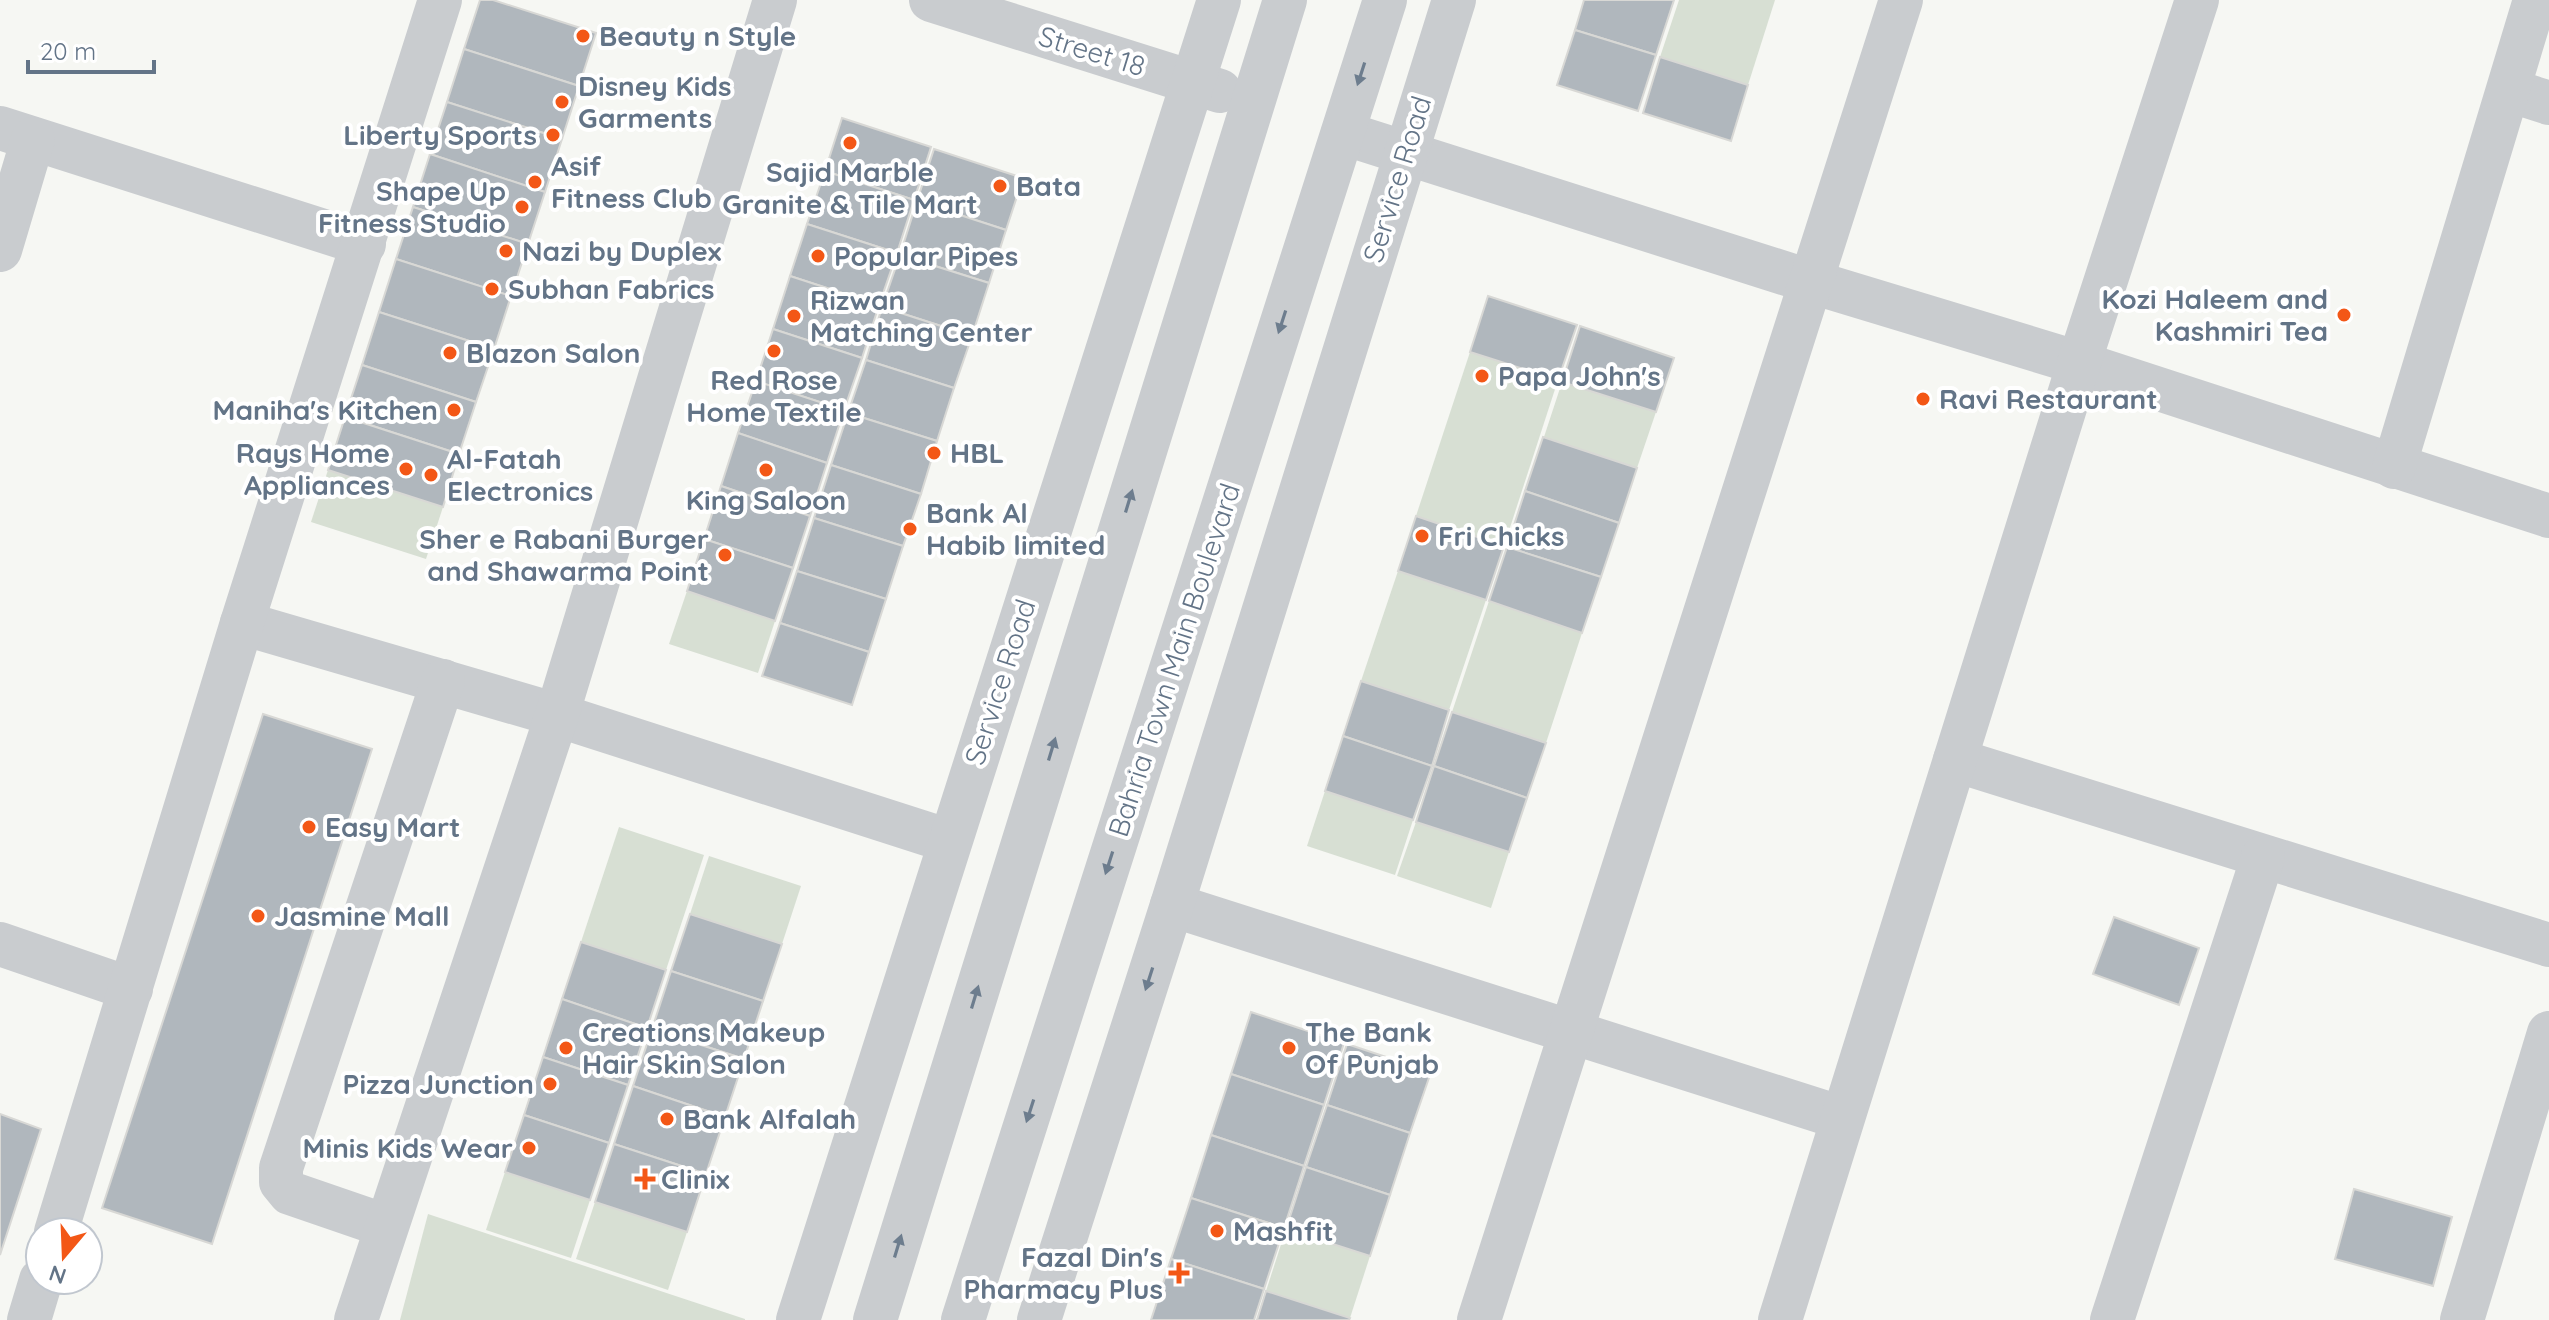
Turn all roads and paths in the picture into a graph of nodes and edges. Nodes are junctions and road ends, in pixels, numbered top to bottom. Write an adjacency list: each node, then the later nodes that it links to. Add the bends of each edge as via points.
1 (440, 0): 17 (street)
2 (775, 0): 25 (street)
3 (931, 0): 11 (street, Street 18)
4 (1219, 0): 11 (street, Service Road)
5 (1285, 0): 13 (street)
6 (1385, 0): 15 (street, Bahria Town Main Boulevard, one-way to 15)
7 (1454, 0): 16 (street, Service Road)
8 (1901, 0): 19 (street)
9 (2197, 0): 20 (street)
10 (2535, 0): 12 (street)
11 (1193, 83): 13 (street, Street 18); 27 (street, Service Road)
12 (2529, 96): 21 (street)
13 (1253, 102): 42 (street, one-way to 13)
14 (16, 133): 17 (street); 18 (street)
15 (1343, 133): 16 (street); 43 (street, Bahria Town Main Boulevard, one-way to 43)
16 (1405, 152): 19 (street); 29 (street, Service Road)
17 (364, 244): 23 (street)
18 (0, 250)
19 (1812, 282): 20 (street); 33 (street)
20 (2079, 363): 21 (street); 26 (street)
21 (2394, 467): 22 (street)
22 (2549, 516)
23 (242, 623): 24 (street); 32 (street)
24 (443, 681): 25 (street); 37 (street, via 281,1168 281,1182 290,1193)
25 (557, 715): 27 (street); 37 (street)
26 (1955, 760): 28 (street); 35 (street)
27 (949, 841): 41 (street, Service Road)
28 (2263, 857): 31 (street); 47 (street)
29 (1172, 905): 33 (street); 44 (street, Service Road, one-way to 44)
30 (0, 944): 32 (street)
31 (2549, 945)
32 (131, 989): 36 (street)
33 (1570, 1031): 35 (street); 45 (street)
34 (2549, 1033): 48 (street)
35 (1842, 1118): 46 (street)
36 (61, 1216)
37 (386, 1226): 40 (street)
38 (36, 1296): 39 (street)
39 (29, 1320)
40 (356, 1320)
41 (798, 1320)
42 (875, 1320)
43 (963, 1320)
44 (1039, 1320)
45 (1479, 1320)
46 (1780, 1320)
47 (2112, 1320)
48 (2462, 1320)

